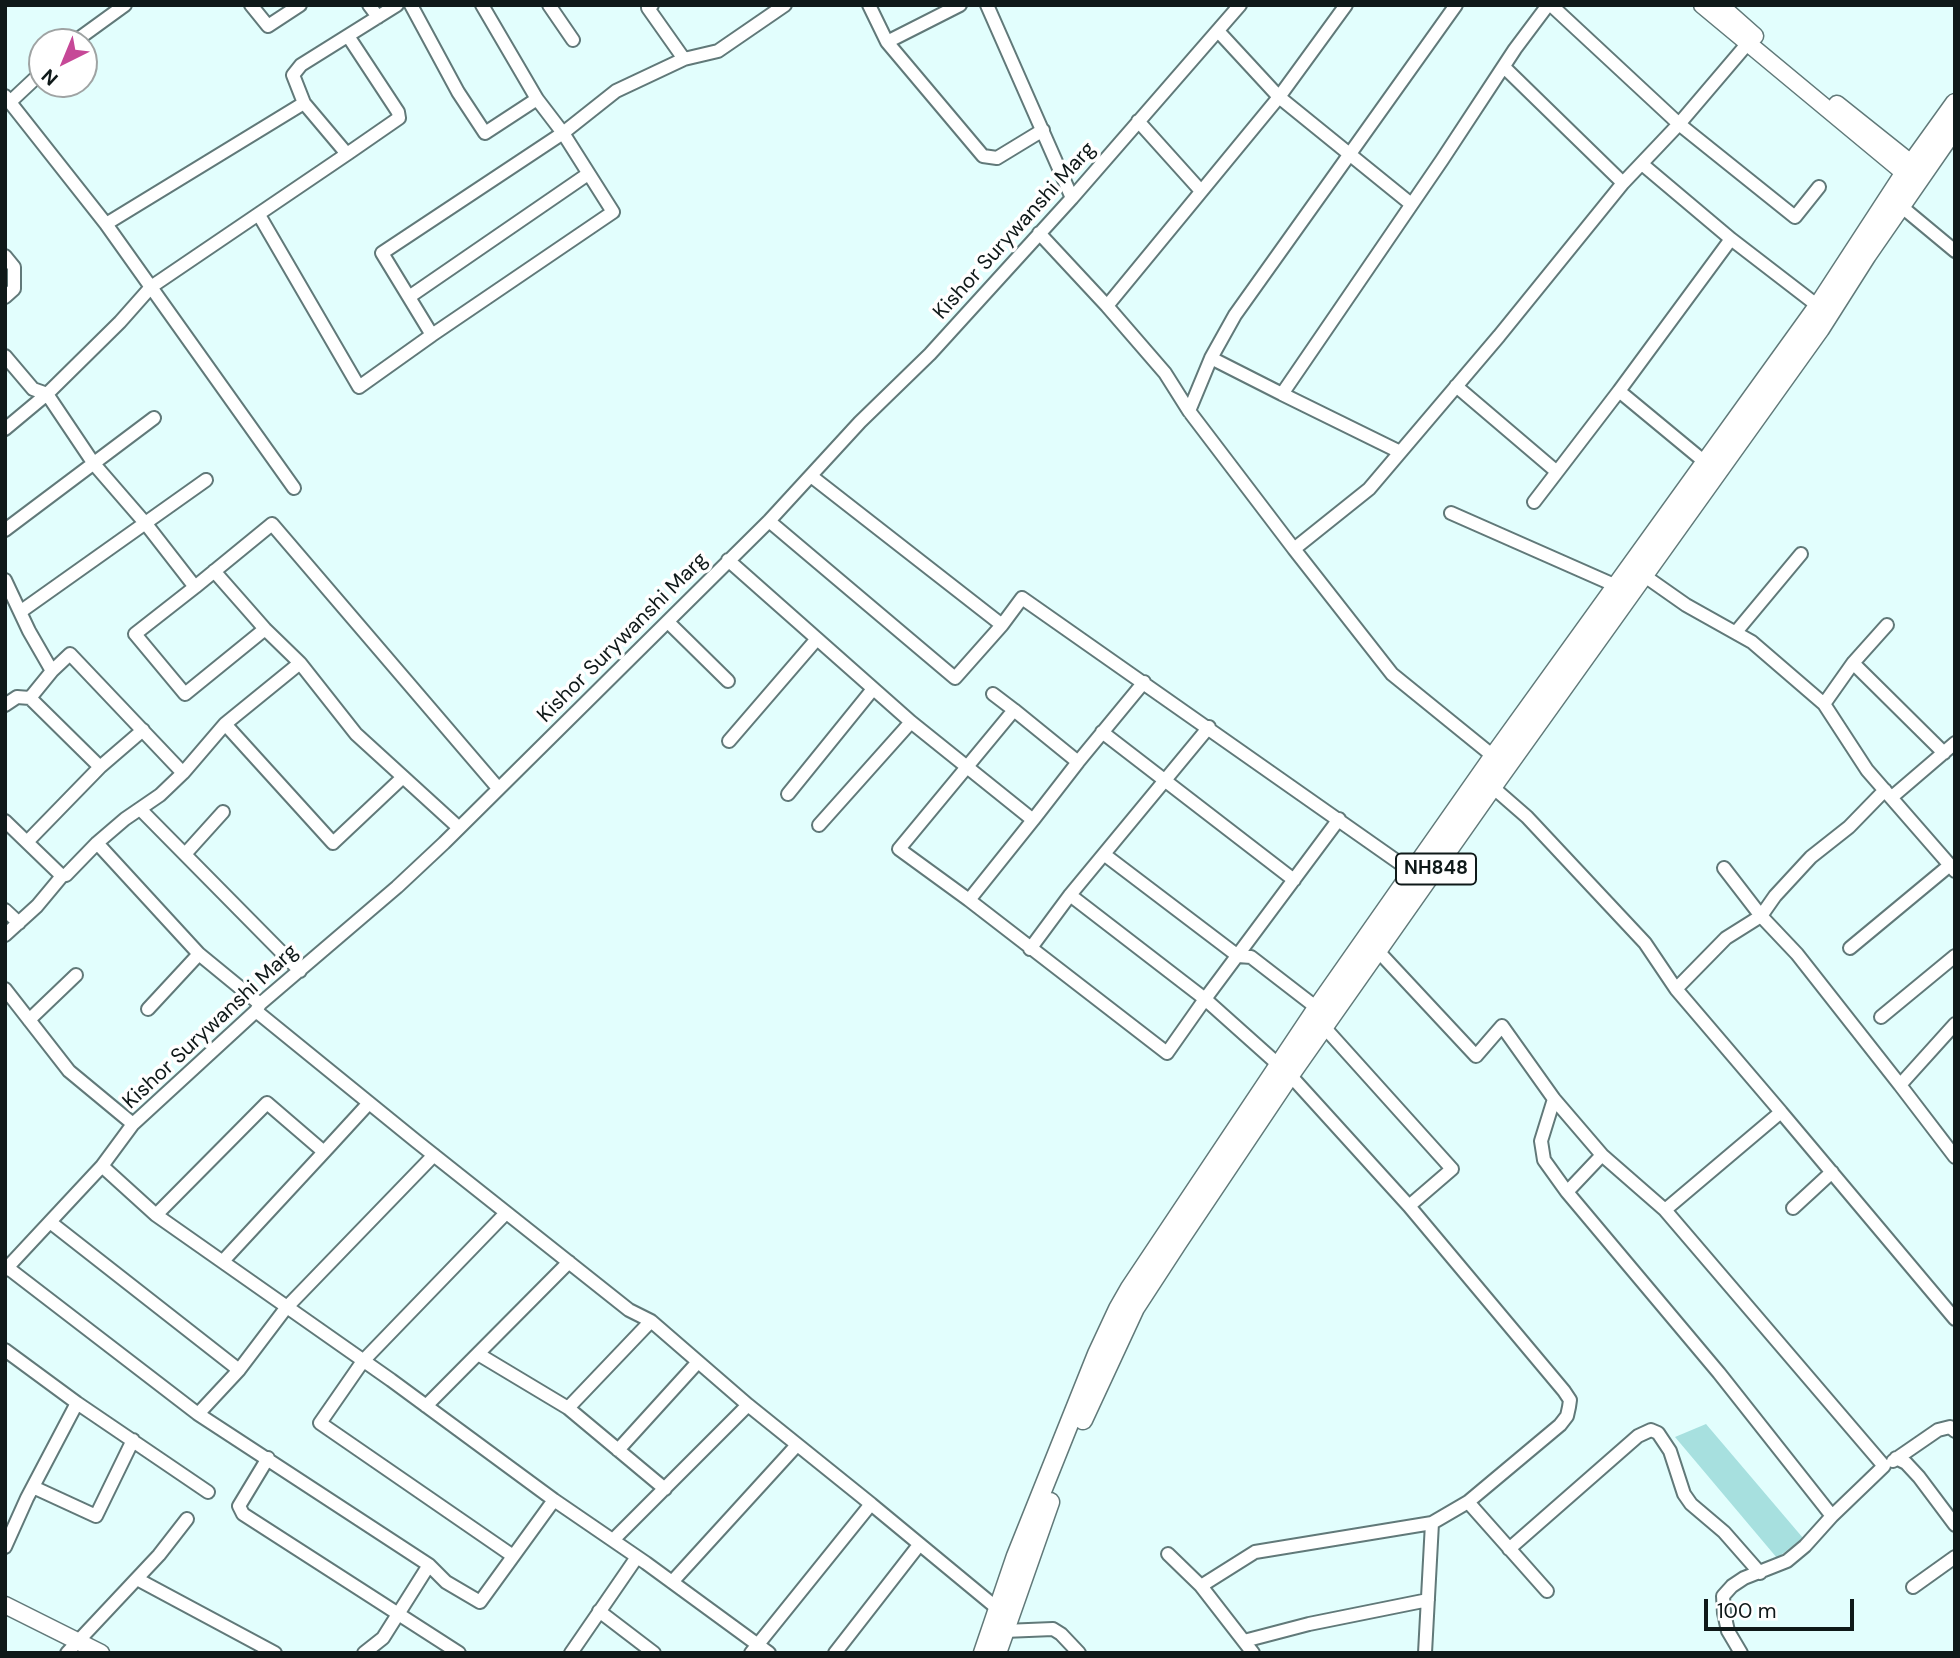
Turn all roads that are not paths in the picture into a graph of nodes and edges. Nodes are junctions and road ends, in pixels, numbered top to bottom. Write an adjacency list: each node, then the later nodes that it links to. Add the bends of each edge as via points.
1 (125, 5): 21 (street)
2 (251, 5): 3 (street, via 268,26)
3 (300, 5)
4 (369, 5): 20 (street)
5 (397, 5): 20 (street)
6 (411, 5): 32 (street, via 485,133)
7 (482, 5): 32 (street)
8 (549, 5): 24 (street)
9 (652, 5): 27 (street, via 648,8)
10 (785, 5): 27 (street, via 718,51)
11 (869, 5): 25 (street)
12 (960, 5): 25 (street)
13 (987, 5): 38 (street)
14 (1240, 5): 22 (street, Kishor Surywanshi Marg)
15 (1346, 5): 30 (street)
16 (1456, 5): 41 (street)
17 (1549, 5): 28 (street); 36 (street)
18 (1702, 5): 26 (main road)
19 (1720, 5): 43 (main road)
20 (378, 17): 23 (street)
21 (93, 28)
22 (1218, 31): 30 (street); 35 (street, Kishor Surywanshi Marg)
23 (348, 36): 33 (street, via 295,69 295,84); 40 (street, via 399,118)
24 (573, 40)
25 (887, 42): 38 (street, via 983,156 997,158)
26 (1748, 43): 36 (street); 43 (main road)
27 (684, 59): 39 (street, via 616,91)
28 (1505, 68): 45 (street); 50 (street)
29 (28, 83): 31 (street)
30 (1279, 97): 41 (street); 47 (street)
31 (8, 99): 52 (street)
32 (537, 99): 39 (street)
33 (304, 103): 40 (street); 52 (street)
34 (1955, 103): 43 (highway, NH848)
35 (1138, 121): 47 (street); 48 (street, Kishor Surywanshi Marg)
36 (1679, 124): 42 (street); 46 (street, via 1795,216)
37 (1955, 128): 43 (highway, NH848)
38 (1043, 130): 48 (street)
39 (563, 133): 44 (street); 60 (street, via 382,253)
40 (346, 154): 51 (street)
41 (1350, 154): 50 (street); 65 (street, via 1235,315)
42 (1642, 164): 45 (street); 54 (street)
43 (1914, 173): 49 (highway, NH848)
44 (588, 174): 60 (street); 63 (street, via 613,212)
45 (1623, 183): 66 (street)
46 (1819, 187)
47 (1201, 191): 61 (street)
48 (1072, 198): 53 (street, Kishor Surywanshi Marg)
49 (1895, 201): 55 (street); 57 (highway, NH848)
50 (1411, 204): 69 (street)
51 (259, 215): 58 (street); 63 (street, via 359,387)
52 (106, 224): 58 (street)
53 (1039, 233): 61 (street); 77 (street, Kishor Surywanshi Marg)
54 (1731, 239): 62 (street); 67 (street)
55 (1955, 251)
56 (5, 256): 59 (street, via 14,267 14,289)
57 (1852, 266): 62 (highway, NH848); 89 (highway, NH848, via 1820,329)
58 (151, 287): 68 (street); 79 (street)
59 (5, 297)
60 (409, 297): 63 (street)
61 (1107, 306): 70 (street, via 1165,373)
62 (1818, 306): 74 (highway, NH848)
63 (432, 335)
64 (5, 356): 68 (street, via 33,389)
65 (1211, 358): 69 (street); 70 (street)
66 (1456, 386): 73 (street); 76 (street)
67 (1619, 391): 74 (street); 76 (street)
68 (47, 394): 72 (street); 75 (street)
69 (1282, 394): 73 (street)
70 (1189, 411): 85 (street)
71 (154, 418): 75 (street)
72 (5, 429)
73 (1400, 452): 85 (street, via 1369,489)
74 (1706, 463): 89 (highway, NH848)
75 (94, 464): 83 (street); 84 (street)
76 (1558, 472): 80 (street)
77 (811, 476): 82 (street, Kishor Surywanshi Marg); 95 (street)
78 (206, 480): 83 (street)
79 (294, 488)
80 (1534, 502)
81 (1451, 513): 92 (street)
82 (769, 521): 87 (street, Kishor Surywanshi Marg); 95 (street, via 956,678)
83 (146, 524): 91 (street); 93 (street)
84 (5, 530)
85 (1294, 549): 120 (street, via 1392,674)
86 (1801, 554): 98 (street)
87 (728, 560): 94 (street, Kishor Surywanshi Marg); 99 (street)
88 (214, 571): 91 (street); 97 (street); 127 (street, via 272,524)
89 (1637, 571): 92 (highway, NH848); 98 (street)
90 (5, 580): 93 (street)
91 (195, 586): 97 (street, via 135,634 185,694)
92 (1624, 589): 120 (highway, NH848)
93 (20, 612): 102 (street)
94 (668, 622): 103 (street); 127 (street, Kishor Surywanshi Marg)
95 (1002, 625): 104 (street, via 1021,598)
96 (1887, 625): 101 (street)
97 (265, 629): 100 (street)
98 (1736, 632): 108 (street)
99 (817, 640): 105 (street); 116 (street)
100 (300, 663): 112 (street); 124 (street, via 356,734)
101 (1853, 663): 108 (street); 118 (street)
102 (52, 671): 107 (street); 114 (street, via 70,654)
103 (728, 681)
104 (1144, 682): 113 (street); 115 (street)
105 (873, 689): 111 (street); 129 (street)
106 (993, 694): 110 (street)
107 (30, 698): 109 (street, via 17,697); 121 (street)
108 (1824, 704): 128 (street, via 1867,770)
109 (5, 705)
110 (1014, 710): 119 (street); 122 (street)
111 (911, 722): 122 (street); 135 (street)
112 (225, 724): 123 (street); 124 (street, via 333,843)
113 (1209, 727): 126 (street); 132 (street)
114 (143, 730): 121 (street); 123 (street)
115 (1102, 733): 119 (street); 126 (street)
116 (729, 741)
117 (1955, 743): 118 (street)
118 (1944, 752): 128 (street)
119 (1078, 762): 133 (street)
120 (1500, 762): 125 (highway, NH848)
121 (100, 767): 137 (street)
122 (967, 769): 133 (street); 147 (street, via 899,849)
123 (183, 773): 130 (street)
124 (402, 778): 136 (street)
125 (1486, 781): 144 (highway, NH848); 161 (street, via 1527,817 1644,943)
126 (1164, 782): 140 (street); 145 (street)
127 (498, 788): 136 (street, Kishor Surywanshi Marg)
128 (1889, 793): 142 (street); 149 (street, via 1811,857)
129 (788, 794)
130 (140, 809): 138 (street); 139 (street)
131 (223, 812): 139 (street)
132 (1339, 819): 144 (street); 145 (street)
133 (1033, 820): 147 (street)
134 (5, 821): 137 (street)
135 (819, 825)
136 (458, 827): 158 (street, Kishor Surywanshi Marg)
137 (27, 842): 143 (street)
138 (97, 843): 143 (street); 155 (street)
139 (186, 853): 158 (street)
140 (1105, 855): 146 (street); 156 (street)
141 (1724, 868): 149 (street)
142 (1952, 868): 152 (street)
143 (62, 876): 150 (street)
144 (1420, 877): 154 (highway, NH848); 164 (highway, NH848)
145 (1294, 880): 156 (street)
146 (1070, 895): 153 (street); 162 (street)
147 (969, 900): 153 (street)
148 (5, 909): 150 (street)
149 (1761, 916): 161 (street, via 1726,938); 171 (street, via 1797,954)
150 (19, 923): 151 (street)
151 (5, 935)
152 (1850, 948)
153 (1030, 949): 162 (street, via 1167,1053)
154 (1378, 951): 169 (highway, NH848); 172 (street, via 1476,1056 1502,1026)
155 (200, 954): 163 (street); 165 (street)
156 (1238, 956): 162 (street); 164 (street, via 1251,957)
157 (1955, 956): 166 (street)
158 (300, 971): 163 (street, Kishor Surywanshi Marg)
159 (76, 975): 167 (street)
160 (5, 989): 167 (street)
161 (1676, 989): 174 (street)
162 (1205, 999): 170 (street)
163 (258, 1007): 173 (street); 175 (street, Kishor Surywanshi Marg)
164 (1317, 1008): 170 (highway, NH848)
165 (148, 1009)
166 (1881, 1017)
167 (29, 1020): 175 (street, via 69,1071)
168 (1955, 1024): 171 (street)
169 (1325, 1028): 170 (highway, NH848); 183 (street, via 1452,1169)
170 (1284, 1070): 183 (street); 239 (highway, NH848, via 1118,1308); 242 (highway, NH848, via 1135,1308 1073,1443)
171 (1900, 1085): 179 (street)
172 (1554, 1099): 178 (street); 182 (street, via 1541,1141 1544,1160)
173 (369, 1103): 176 (street); 177 (street)
174 (1781, 1112): 181 (street); 185 (street)
175 (133, 1124): 180 (street, Kishor Surywanshi Marg)
176 (324, 1152): 187 (street, via 267,1104); 189 (street)
177 (434, 1155): 186 (street); 192 (street)
178 (1602, 1156): 182 (street); 185 (street)
179 (1955, 1157)
180 (102, 1166): 187 (street); 188 (street, Kishor Surywanshi Marg)
181 (1832, 1172): 184 (street); 193 (street)
182 (1567, 1192): 218 (street)
183 (1409, 1206): 216 (street, via 1570,1400 1560,1425)
184 (1793, 1208)
185 (1665, 1210): 211 (street)
186 (506, 1213): 190 (street); 197 (street)
187 (156, 1215): 189 (street)
188 (50, 1222): 191 (street, Kishor Surywanshi Marg); 199 (street)
189 (223, 1261): 192 (street)
190 (569, 1262): 194 (street, via 629,1310); 196 (street)
191 (6, 1269): 204 (street)
192 (286, 1308): 197 (street); 199 (street)
193 (1955, 1319)
194 (651, 1321): 198 (street); 203 (street)
195 (5, 1350): 200 (street)
196 (478, 1354): 202 (street); 203 (street)
197 (363, 1361): 202 (street); 227 (street, via 320,1423)
198 (698, 1362): 201 (street); 208 (street)
199 (239, 1370): 204 (street)
200 (77, 1403): 206 (street); 212 (street)
201 (748, 1405): 207 (street); 213 (street)
202 (426, 1406): 215 (street)
203 (568, 1408): 208 (street)
204 (198, 1414): 209 (street)
205 (1955, 1432): 210 (street, via 1950,1427 1938,1430)
206 (133, 1440): 212 (street, via 96,1516); 214 (street)
207 (797, 1445): 217 (street); 233 (street)
208 (618, 1450): 213 (street)
209 (268, 1458): 230 (street); 241 (street, via 239,1506 243,1514)
210 (1896, 1458): 211 (street); 221 (street, via 1919,1477)
211 (1884, 1466): 218 (street)
212 (33, 1487): 224 (street)
213 (665, 1489): 222 (street)
214 (208, 1492)
215 (554, 1500): 222 (street); 227 (street)
216 (1468, 1502): 220 (street); 225 (street)
217 (872, 1504): 223 (street); 245 (street)
218 (1832, 1516): 231 (street, via 1787,1561)
219 (187, 1519): 232 (street)
220 (1432, 1523): 234 (street, via 1255,1552); 237 (street)
221 (1955, 1525)
222 (613, 1540): 228 (street)
223 (919, 1545): 239 (street); 253 (street)
224 (5, 1547)
225 (1509, 1549): 231 (street, via 1638,1436 1651,1430 1670,1451 1691,1504 1732,1540); 236 (street)
226 (1168, 1554): 234 (street)
227 (513, 1556): 230 (street, via 480,1602 446,1582)
228 (637, 1557): 233 (street); 240 (street)
229 (1955, 1557): 235 (street)
230 (429, 1565): 241 (street)
231 (1760, 1573): 259 (street, via 1744,1578 1723,1596 1728,1631)
232 (137, 1579): 244 (street); 247 (street)
233 (672, 1582): 245 (street)
234 (1201, 1586): 243 (street)
235 (1913, 1587)
236 (1547, 1591)
237 (1428, 1600): 243 (street); 258 (street)
238 (5, 1605): 244 (main road)
239 (998, 1609): 254 (highway, NH848)
240 (599, 1611): 250 (street); 251 (street)
241 (400, 1613): 248 (street, via 383,1638); 249 (street)
242 (1004, 1631): 255 (highway, NH848); 256 (street, via 1053,1629)
243 (1244, 1641): 257 (street)
244 (73, 1647): 246 (main road)
245 (754, 1648): 252 (street)
246 (101, 1653)
247 (275, 1653)
248 (364, 1653)
249 (459, 1653)
250 (571, 1653)
251 (654, 1653)
252 (769, 1653)
253 (835, 1653)
254 (983, 1653)
255 (997, 1653)
256 (1079, 1653)
257 (1253, 1653)
258 (1425, 1653)
259 (1741, 1653)

